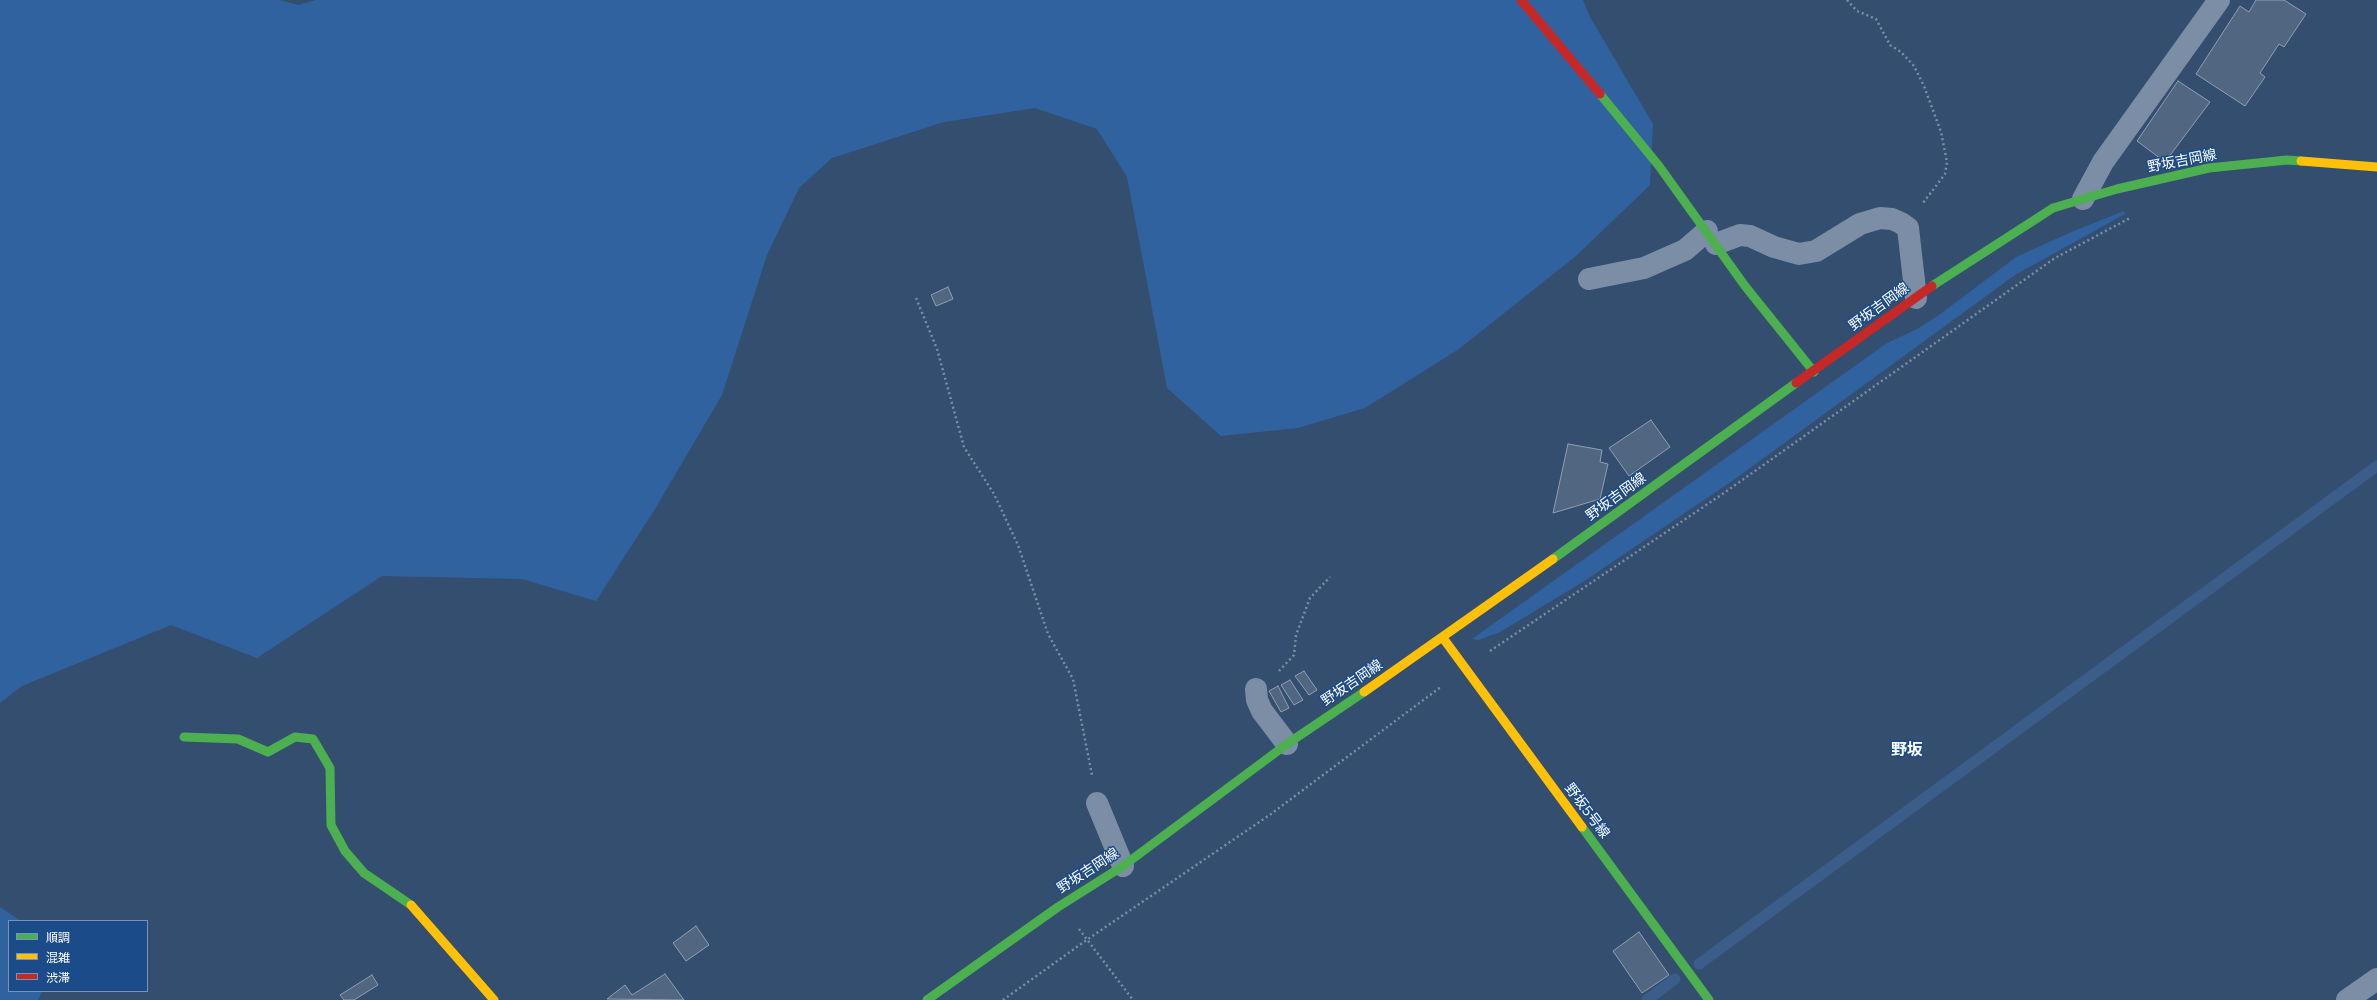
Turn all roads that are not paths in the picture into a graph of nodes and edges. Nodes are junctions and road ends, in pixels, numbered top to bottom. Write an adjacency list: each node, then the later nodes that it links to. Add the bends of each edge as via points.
1 (1521, 0): 5 (street, via 1659,166)
2 (2219, 0): 4 (street, via 2103,162)
3 (2377, 167): 4 (street, 野坂吉岡線, via 2279,160 2209,168)
4 (2083, 199): 7 (street, 野坂吉岡線, via 2053,208)
5 (1712, 237): 6 (street, via 1644,268); 7 (street, via 1750,236 1774,247 1799,254 1816,251 1860,224 1880,218 1892,219 1908,228); 8 (street, via 1745,286)
6 (1588, 279)
7 (1916, 298): 8 (street, 野坂吉岡線)
8 (1814, 372): 9 (street, 野坂吉岡線)
9 (1443, 638): 12 (street, 野坂吉岡線); 18 (street, 野坂5号線)
10 (1256, 689): 12 (street, via 1262,711)
11 (184, 738): 16 (street, via 238,739 268,752 295,737 313,738 330,768 331,825 345,851 364,873 415,908)
12 (1287, 744): 14 (street, 野坂吉岡線)
13 (1097, 803): 14 (street)
14 (1123, 866): 17 (street, 野坂吉岡線, via 1058,907)
15 (2377, 979): 19 (street)
16 (494, 1000)
17 (927, 1000)
18 (1709, 1000)
19 (2347, 1000)

